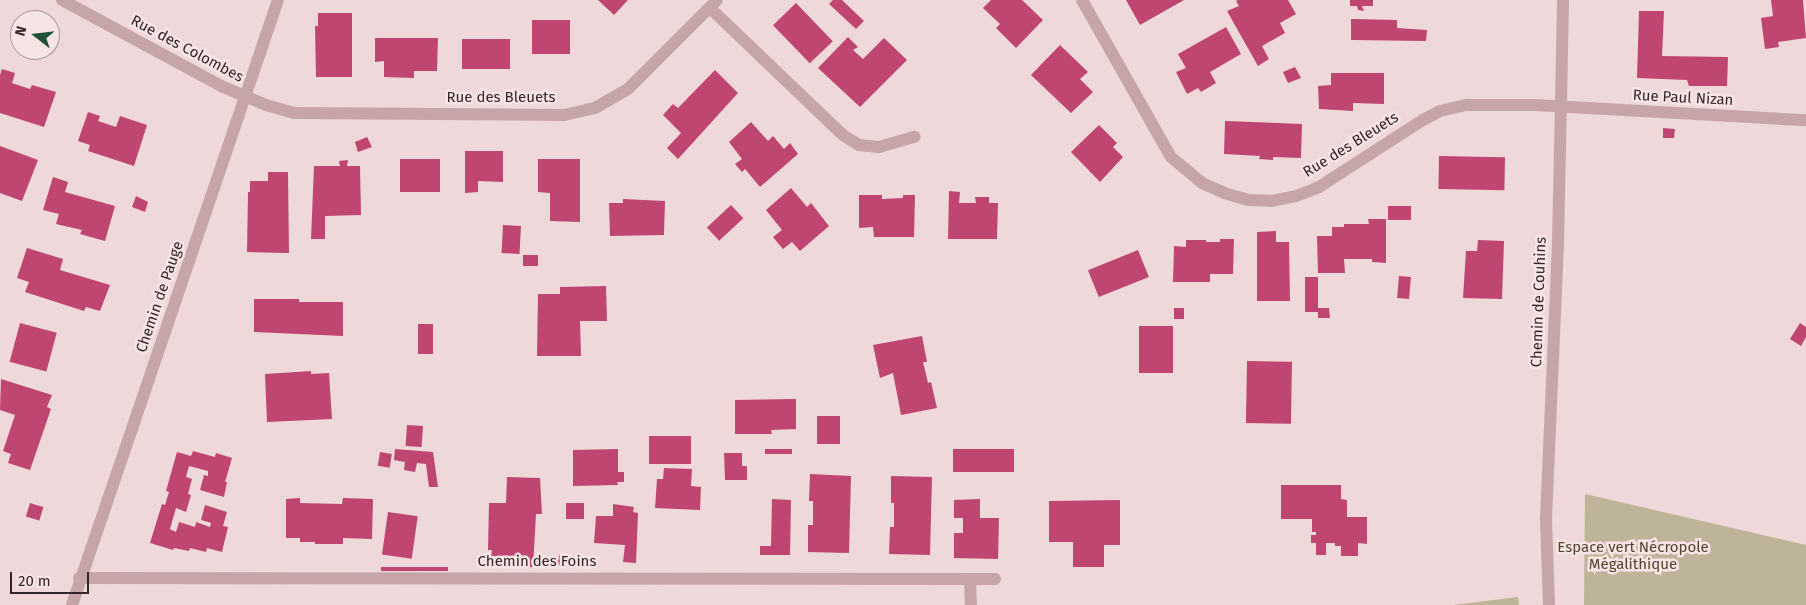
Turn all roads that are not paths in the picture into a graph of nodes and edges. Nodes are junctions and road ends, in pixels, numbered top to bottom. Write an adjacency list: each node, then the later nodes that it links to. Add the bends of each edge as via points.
1 (62, 0): 6 (street, Rue des Colombes)
2 (278, 0): 6 (street, Chemin de Pauge)
3 (1082, 0): 7 (street, Rue des Bleuets, via 1171,157 1202,183 1248,200 1272,201 1319,187 1440,112 1476,105)
4 (1563, 0): 7 (street, Chemin de Couhins)
5 (713, 4): 6 (street, Rue des Bleuets, via 629,88 612,100 580,113 294,113); 9 (street, via 843,135 859,145 879,147)
6 (245, 98): 10 (street, Chemin de Pauge)
7 (1559, 108): 8 (street, Rue Paul Nizan); 15 (street, Chemin de Couhins, via 1558,243 1546,519)
8 (1806, 120)
9 (915, 137)
10 (79, 578): 11 (street, Chemin des Foins); 13 (street, Chemin de Pauge)
11 (970, 579): 12 (street, Chemin des Foins); 14 (street)
12 (995, 579)
13 (72, 605)
14 (970, 605)
15 (1549, 605)

